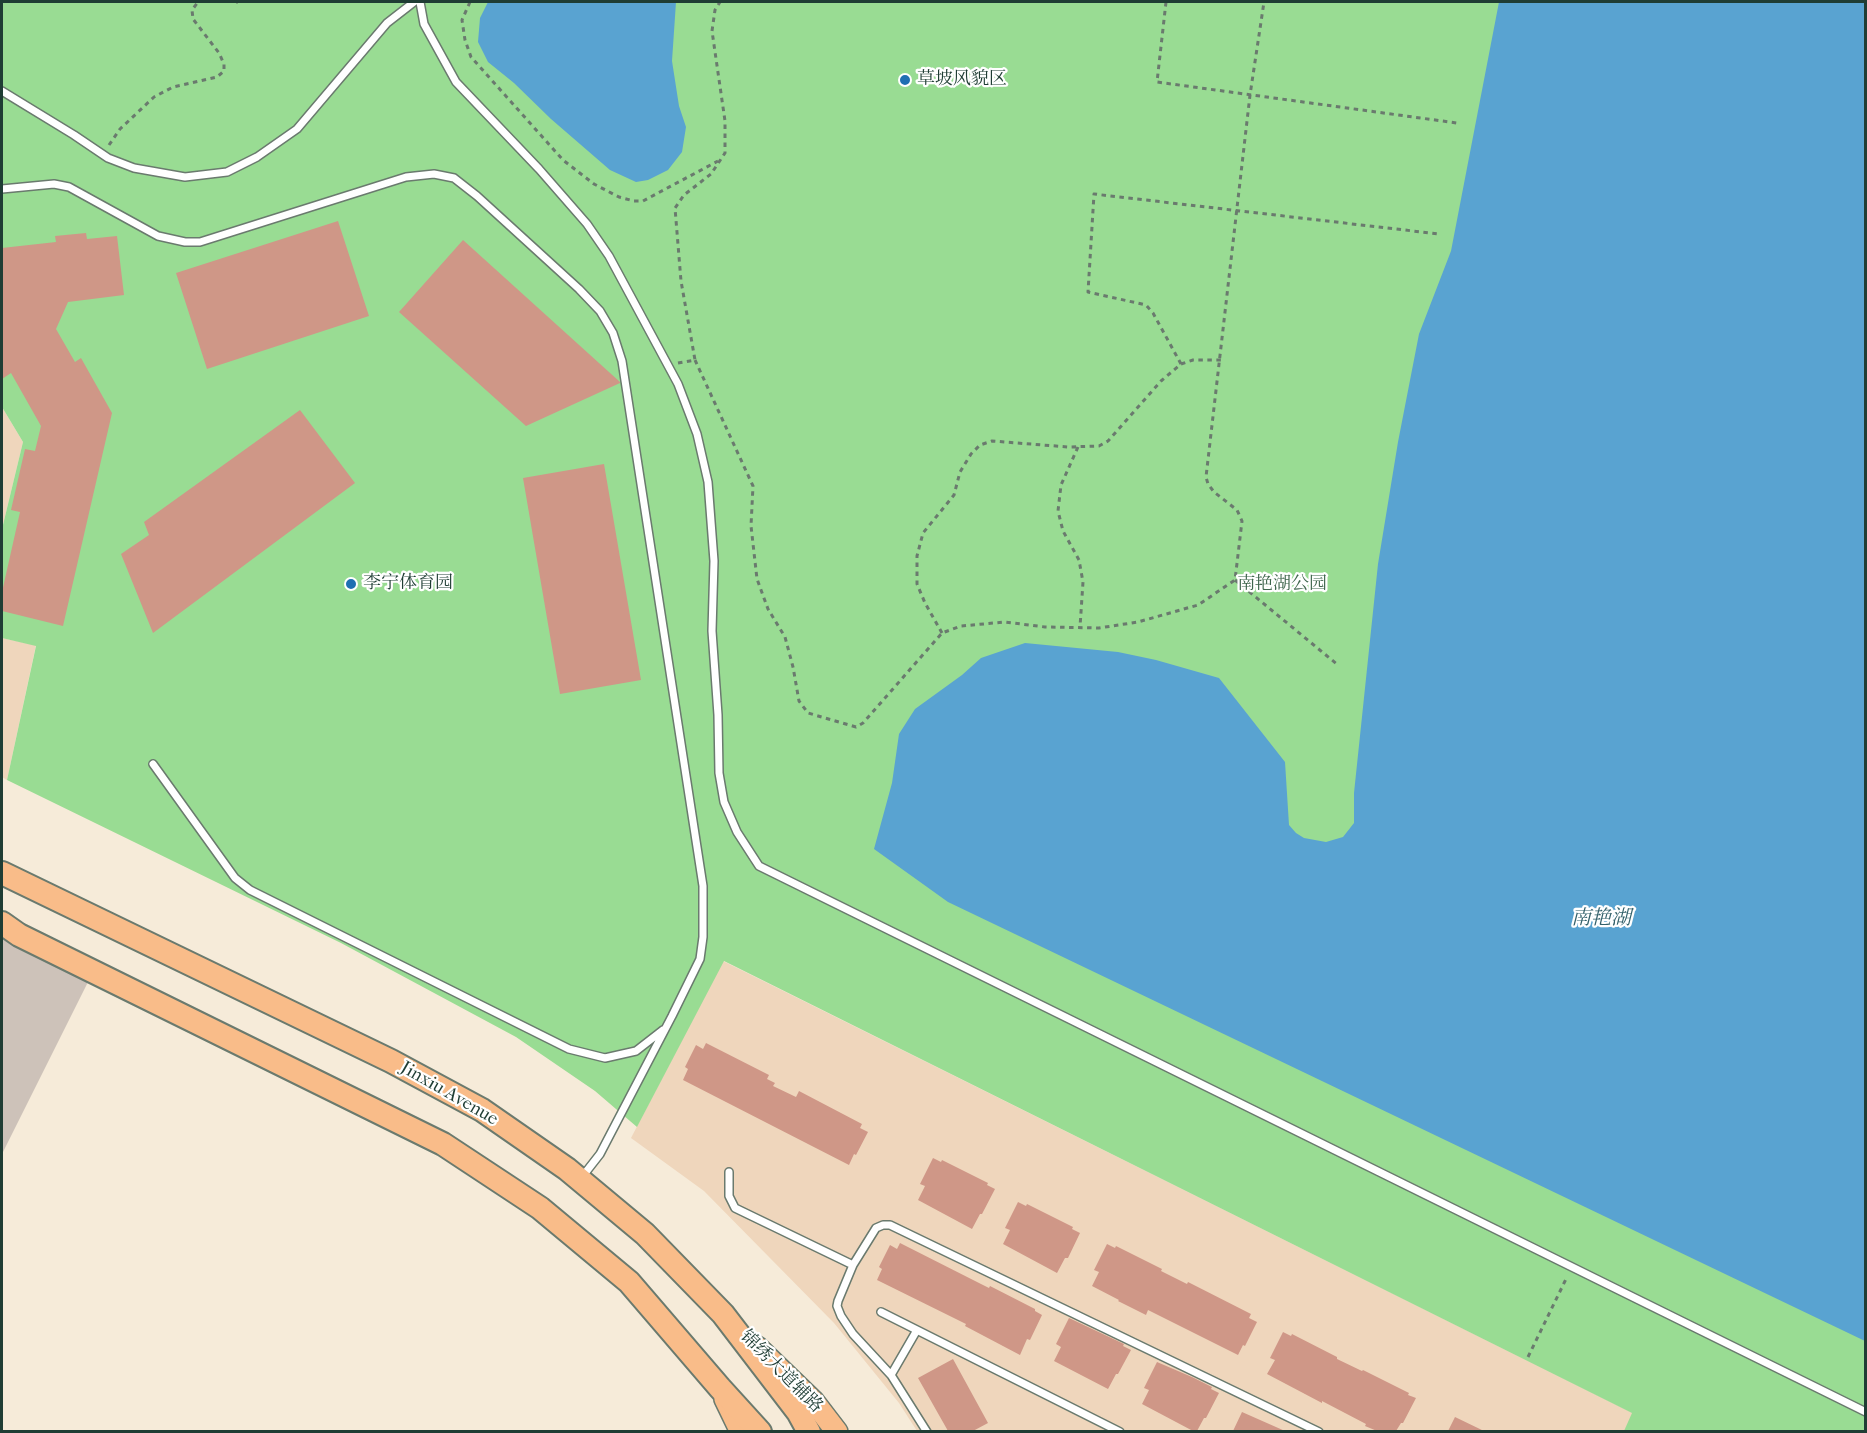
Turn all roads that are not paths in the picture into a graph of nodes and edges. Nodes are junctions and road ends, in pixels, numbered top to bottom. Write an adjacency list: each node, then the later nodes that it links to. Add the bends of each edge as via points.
1 (414, 2): 3 (lane, via 387,23 297,129 227,172 185,177 134,168 108,158)
2 (420, 2): 17 (lane, via 424,24 456,82 587,224 609,256 678,384 697,434 708,482 714,561 712,631 719,773 724,802 759,866)
3 (2, 91)
4 (2, 189): 8 (lane, via 54,184 69,187 158,236 200,242 406,177 434,174 454,178 600,311 613,333 622,361 703,886 700,959)
5 (153, 764): 8 (lane, via 235,878 250,890 569,1049 605,1058 636,1051)
6 (2, 873): 10 (highway, Jinxiu Avenue, via 391,1061 482,1110)
7 (2, 923): 16 (highway, via 19,935 443,1144 540,1208 629,1281)
8 (665, 1028): 10 (lane, via 600,1154)
9 (729, 1173): 11 (lane, via 729,1196 735,1208)
10 (580, 1180): 13 (highway, Jinxiu Avenue, via 645,1234)
11 (853, 1265): 15 (lane, via 838,1301 839,1311 853,1334); 24 (lane, via 876,1228 890,1225)
12 (881, 1312): 14 (lane)
13 (723, 1314): 20 (highway, Jinxiu Avenue); 21 (main road, 锦绣大道辅路, via 814,1402)
14 (917, 1330): 15 (lane); 23 (lane)
15 (891, 1375): 22 (lane)
16 (720, 1388): 18 (main road); 19 (highway)
17 (1866, 1412)
18 (741, 1431)
19 (760, 1431)
20 (809, 1431)
21 (837, 1431)
22 (927, 1431)
23 (1120, 1431)
24 (1319, 1431)

